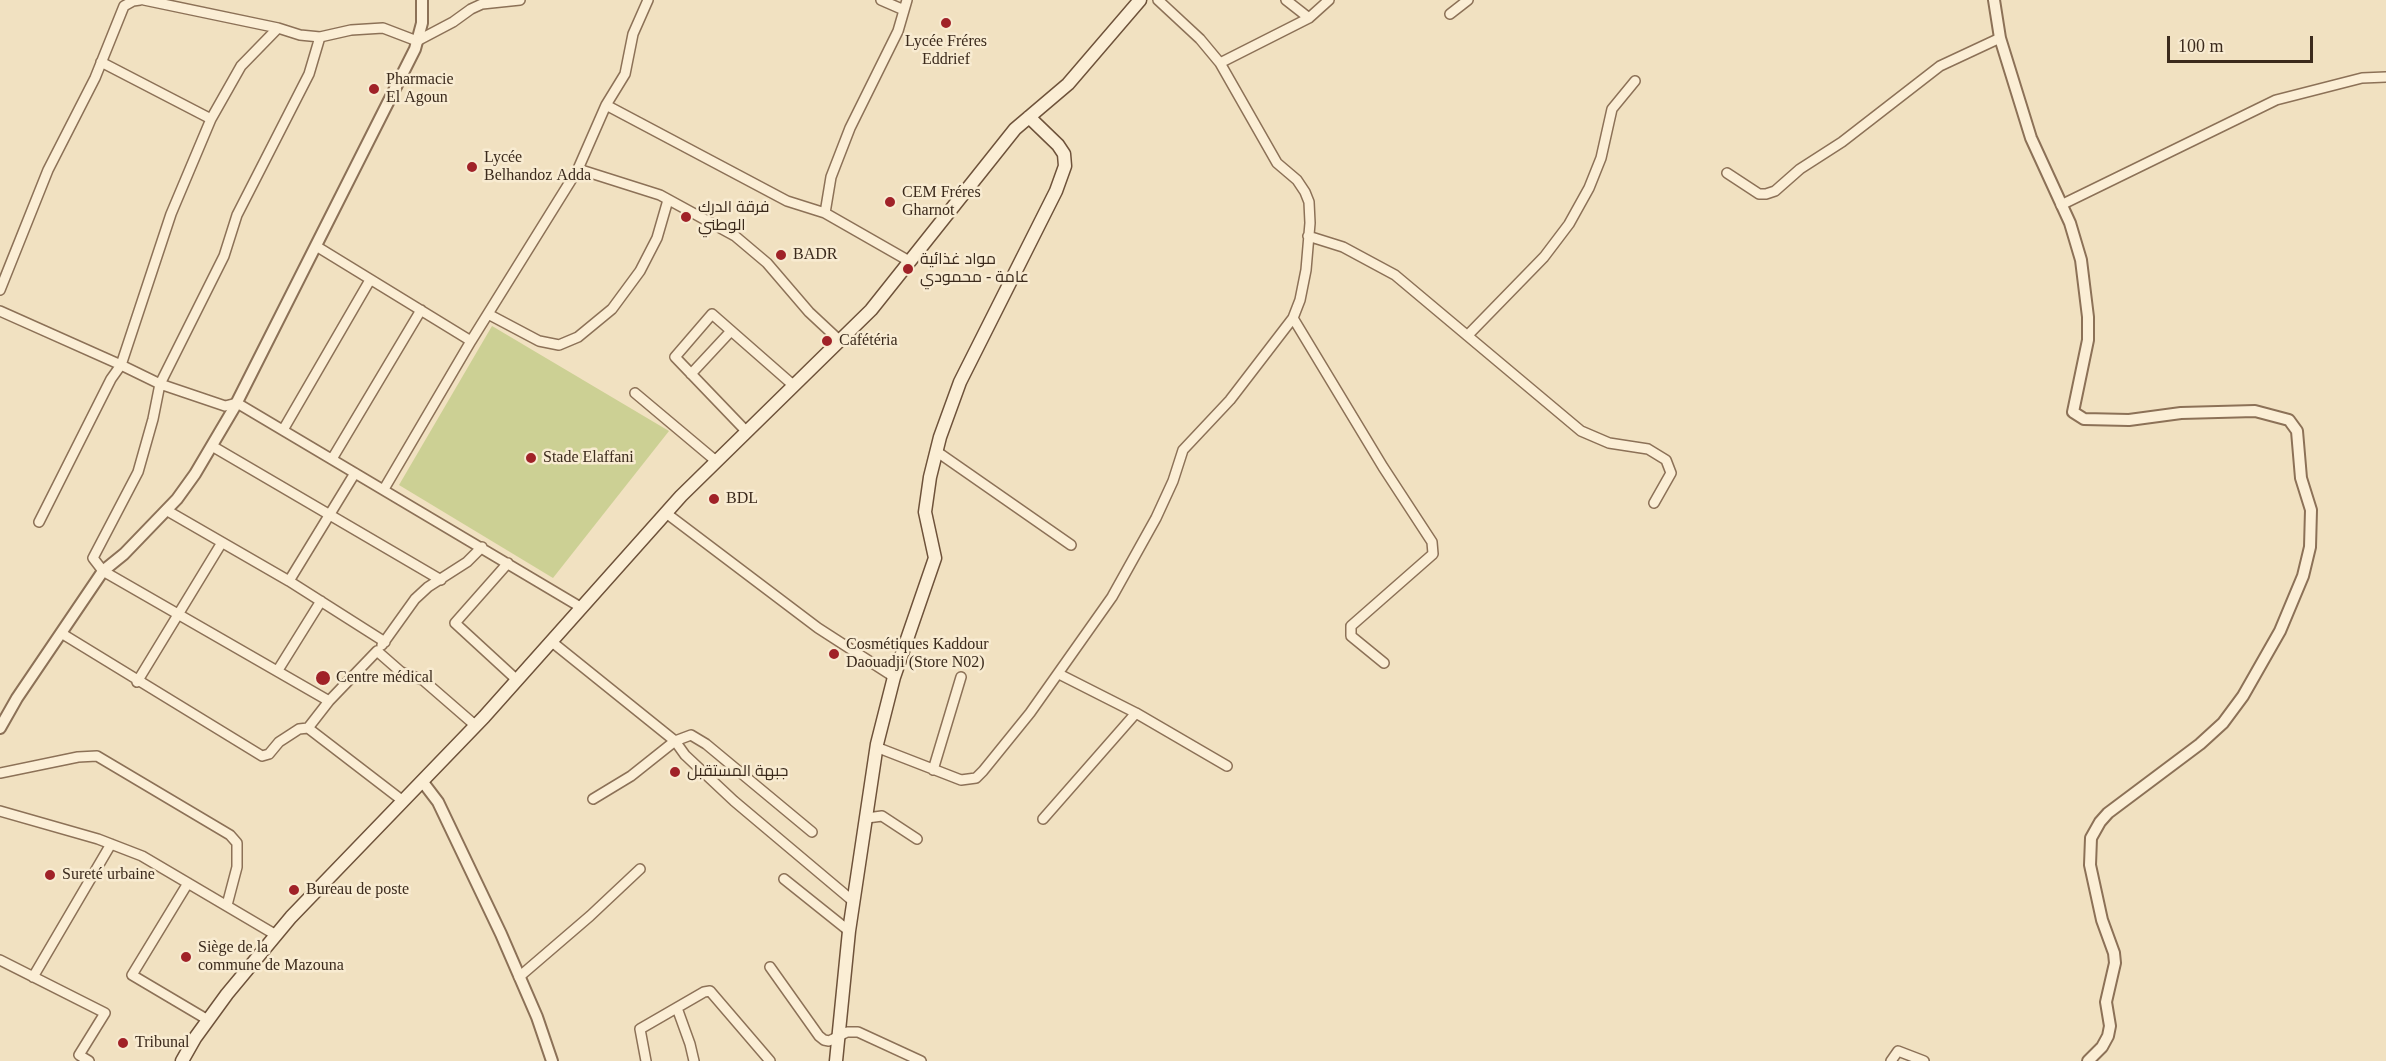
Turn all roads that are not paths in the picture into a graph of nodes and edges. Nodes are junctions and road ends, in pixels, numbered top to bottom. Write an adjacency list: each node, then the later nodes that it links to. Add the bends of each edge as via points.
1 (142, 0): 16 (street); 20 (street, via 124,6)
2 (422, 0): 19 (street)
3 (520, 0): 19 (street, via 482,4)
4 (648, 0): 24 (street, via 633,34 625,74)
5 (881, 0): 13 (street)
6 (907, 0): 13 (street)
7 (1140, 0): 25 (main road, via 1068,84)
8 (1158, 0): 21 (street)
9 (1286, 0): 15 (street)
10 (1329, 0): 15 (street)
11 (1468, 0): 14 (street)
12 (1994, 0): 18 (street)
13 (904, 10): 31 (street, via 898,31 850,128 831,177)
14 (1450, 14)
15 (1309, 18): 21 (street)
16 (278, 28): 17 (street); 26 (street, via 241,66)
17 (320, 37): 19 (street, via 383,28); 47 (street, via 309,74 237,215 224,256)
18 (2000, 38): 28 (street, via 1940,66 1774,191 1759,194); 30 (street, via 2031,138)
19 (417, 41): 33 (street)
20 (101, 62): 26 (street); 36 (street, via 48,170)
21 (1220, 63): 32 (street, via 1277,163 1305,192 1309,202)
22 (2386, 78): 30 (street, via 2362,78 2276,100)
23 (1635, 81): 42 (street, via 1612,109 1600,158 1569,224 1544,257)
24 (606, 105): 27 (street); 31 (street, via 787,201)
25 (1029, 117): 34 (main road, via 992,156); 54 (main road, via 1058,145 1065,166 960,382)
26 (211, 119): 45 (street, via 171,214)
27 (578, 169): 29 (street); 39 (street)
28 (1727, 173)
29 (669, 200): 39 (street, via 657,238 640,271 612,309 578,337 559,345 538,341); 43 (street, via 735,236)
30 (2061, 205): 128 (street, via 2081,260 2088,317 2086,356 2073,412 2084,419 2129,420 2181,413 2255,411 2289,420 2297,431 2301,478 2311,510 2310,547 2303,576 2280,631 2243,696 2223,723 2200,744 2108,813 2091,838 2090,865 2115,963 2106,1002 2108,1036)
31 (825, 213): 34 (street)
32 (1308, 236): 40 (street, via 1306,270); 42 (street, via 1343,247 1395,275)
33 (316, 246): 35 (street); 50 (street)
34 (909, 261): 43 (main road, via 871,310)
35 (370, 279): 37 (street); 51 (street)
36 (0, 290)
37 (421, 310): 44 (street); 55 (street)
38 (0, 311): 45 (street)
39 (488, 314): 44 (street)
40 (1293, 318): 78 (street, via 1434,549 1351,626 1351,636); 80 (street, via 1230,400 1183,450 1173,480 1131,565)
41 (731, 331): 46 (street); 46 (street, via 712,314 675,357); 48 (street)
42 (1468, 335): 59 (street, via 1581,430 1609,442 1648,449 1666,460 1671,473)
43 (839, 340): 48 (main road)
44 (471, 341): 58 (street)
45 (121, 365): 47 (street); 63 (street)
46 (691, 374): 52 (street)
47 (160, 384): 50 (street, via 225,406); 68 (street, via 138,472 93,558)
48 (793, 385): 52 (main road)
49 (635, 393): 56 (street)
50 (237, 403): 51 (street); 53 (street)
51 (283, 429): 55 (street)
52 (746, 431): 56 (main road)
53 (212, 446): 60 (street); 62 (street)
54 (936, 451): 65 (street); 81 (main road, via 925,512 936,558)
55 (332, 459): 57 (street)
56 (716, 461): 61 (main road)
57 (355, 473): 58 (street); 62 (street)
58 (384, 489): 66 (street)
59 (1654, 503)
60 (166, 510): 64 (street); 68 (street)
61 (666, 513): 72 (main road); 81 (street, via 818,628)
62 (330, 515): 69 (street); 70 (street)
63 (39, 522)
64 (221, 544): 70 (street); 73 (street)
65 (1071, 545)
66 (482, 547): 67 (street); 69 (street)
67 (508, 563): 72 (street); 83 (street, via 455,623)
68 (103, 571): 73 (street); 74 (street)
69 (441, 580): 75 (street, via 416,599)
70 (289, 581): 71 (street)
71 (321, 601): 75 (street); 79 (street)
72 (582, 608): 76 (main road)
73 (179, 613): 79 (street); 84 (street)
74 (61, 633): 84 (street); 88 (street)
75 (385, 642): 77 (street)
76 (552, 642): 83 (main road); 90 (street)
77 (377, 651): 85 (street); 87 (street, via 401,672 423,680)
78 (1384, 663)
79 (278, 670): 85 (street)
80 (1059, 674): 86 (street); 93 (street, via 976,778 961,780)
81 (894, 677): 91 (main road)
82 (961, 677): 93 (street)
83 (517, 680): 87 (main road)
84 (137, 681): 89 (street, via 262,756 299,729)
85 (329, 701): 89 (street)
86 (1136, 712): 92 (street); 100 (street)
87 (476, 726): 95 (main road)
88 (0, 728)
89 (308, 728): 97 (street)
90 (675, 741): 96 (street, via 631,776); 101 (street, via 697,736); 107 (street, via 734,801)
91 (876, 747): 93 (street); 99 (main road)
92 (1227, 766)
93 (933, 770)
94 (0, 773): 108 (street, via 98,756 230,835 237,843 237,867)
95 (422, 781): 97 (main road); 114 (street, via 438,802)
96 (593, 799)
97 (403, 801): 110 (main road)
98 (0, 811): 103 (street)
99 (867, 818): 102 (street, via 882,816); 107 (main road)
100 (1043, 819)
101 (812, 832)
102 (917, 839)
103 (111, 844): 106 (street, via 142,856); 113 (street)
104 (640, 869): 114 (street)
105 (784, 879): 109 (street)
106 (188, 883): 108 (street); 116 (street, via 132,975)
107 (854, 902): 109 (main road)
108 (226, 905): 110 (street)
109 (849, 931): 117 (main road)
110 (276, 935): 116 (main road)
111 (0, 960): 113 (street)
112 (770, 967): 117 (street, via 819,1036 829,1041)
113 (33, 977): 118 (street, via 105,1013 79,1055)
114 (519, 977): 120 (street)
115 (677, 1008): 121 (street, via 640,1029); 122 (street); 123 (street, via 710,991)
116 (208, 1020): 119 (main road)
117 (837, 1038): 124 (main road); 125 (street, via 847,1032 858,1032)
118 (89, 1061)
119 (182, 1061)
120 (552, 1061)
121 (646, 1061)
122 (694, 1061)
123 (770, 1061)
124 (836, 1061)
125 (921, 1061)
126 (1891, 1061): 127 (street, via 1898,1052)
127 (1924, 1061)
128 (2088, 1061)

